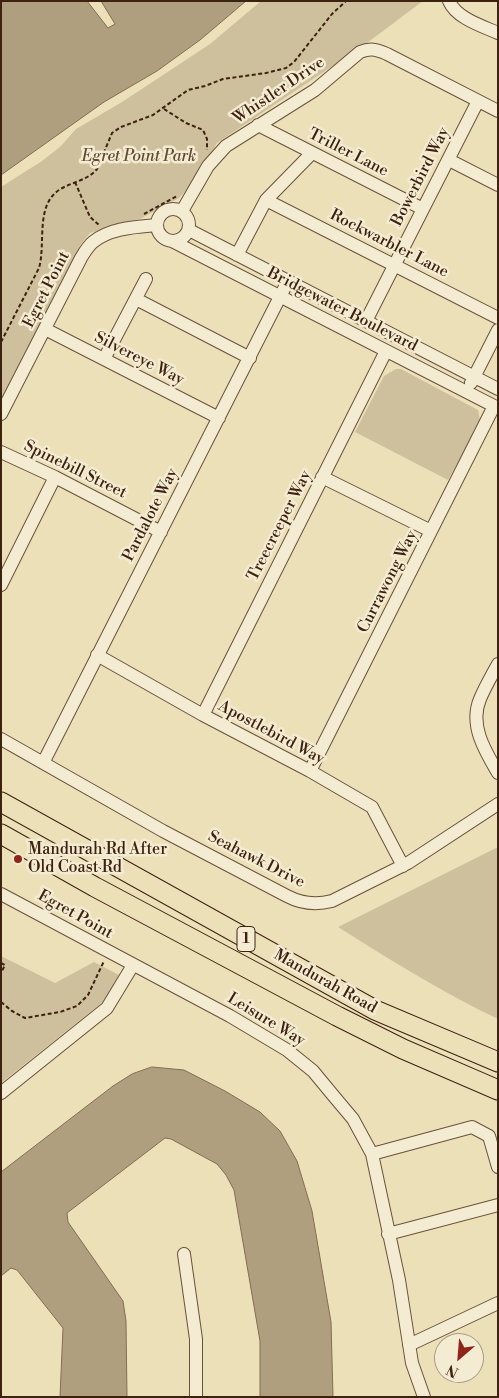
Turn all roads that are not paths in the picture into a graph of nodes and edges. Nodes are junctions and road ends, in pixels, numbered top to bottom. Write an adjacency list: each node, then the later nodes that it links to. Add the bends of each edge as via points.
1 (449, 1): 2 (street, via 461,15)
2 (498, 33)
3 (478, 101): 4 (street, Whistler Drive); 5 (street, Whistler Drive, via 387,54 368,48 315,90); 7 (street, Bowerbird Way)
4 (498, 111)
5 (258, 125): 6 (street, Triller Lane); 11 (street, Whistler Drive, via 226,146 208,166)
6 (312, 153): 9 (street); 10 (street, Triller Lane)
7 (449, 160): 8 (street); 10 (street, Bowerbird Way)
8 (498, 185)
9 (266, 200): 15 (street); 16 (street, Rockwarbler Lane)
10 (423, 209): 16 (street, Bowerbird Way)
11 (182, 212): 12 (street, via 177,209 165,211); 13 (street, via 187,217)
12 (157, 225): 14 (street, via 161,236); 23 (street, Egret Point, via 113,232 92,243)
13 (189, 230): 14 (street, via 185,237); 15 (street, Bridgewater Boulevard)
14 (172, 242): 19 (street, Bridgewater Boulevard)
15 (237, 255): 18 (street, Bridgewater Boulevard)
16 (394, 265): 21 (street, Rockwarbler Lane); 22 (street, Bowerbird Way)
17 (146, 279): 20 (street)
18 (288, 281): 19 (street, Pardalote Way); 22 (street, Bridgewater Boulevard)
19 (281, 297): 25 (street, Bridgewater Boulevard); 26 (street, Pardalote Way)
20 (136, 299): 26 (street); 27 (street)
21 (498, 318)
22 (366, 321): 28 (street, Bridgewater Boulevard)
23 (45, 329): 27 (street, Silvereye Way); 32 (street, Egret Point)
24 (498, 330): 28 (street)
25 (386, 351): 30 (street, Bridgewater Boulevard); 36 (street, Treecreeper Way)
26 (250, 358): 33 (street, Pardalote Way)
27 (104, 359): 33 (street, Silvereye Way)
28 (474, 376): 29 (street, Bridgewater Boulevard); 30 (street)
29 (498, 389)
30 (466, 392): 31 (street, Bridgewater Boulevard)
31 (496, 407): 37 (street, Currawong Way)
32 (1, 414)
33 (219, 418): 38 (street, Pardalote Way)
34 (1, 452): 35 (street, Spinebill Street)
35 (55, 477): 38 (street, Spinebill Street); 39 (street)
36 (322, 477): 37 (street); 42 (street, Treecreeper Way)
37 (431, 531): 45 (street, Currawong Way)
38 (161, 532): 40 (street, Pardalote Way)
39 (1, 585)
40 (98, 655): 42 (street, Apostlebird Way); 44 (street, Pardalote Way)
41 (498, 664): 46 (street, via 479,700 477,713 479,738)
42 (204, 715): 45 (street, Apostlebird Way)
43 (1, 739): 44 (street, Seahawk Drive)
44 (43, 763): 50 (street, Seahawk Drive, via 172,836 307,904 332,901)
45 (310, 771): 50 (street, Apostlebird Way, via 372,808)
46 (498, 773)
47 (1, 802): 53 (highway, Mandurah Road / 1, via 375,1010)
48 (498, 804): 50 (street, Seahawk Drive)
49 (1, 834): 54 (highway, Mandurah Road / 1, via 337,1016)
50 (402, 866)
51 (1, 894): 52 (street, Egret Point)
52 (133, 965): 55 (street, via 107,1008); 56 (street, Leisure Way, via 230,1016 300,1058 353,1119)
53 (498, 1062)
54 (498, 1090)
55 (1, 1093)
56 (372, 1154): 57 (street, via 472,1126 489,1136); 59 (street, Leisure Way)
57 (498, 1167)
58 (498, 1205): 59 (street)
59 (388, 1234): 62 (street, Leisure Way)
60 (184, 1254): 63 (street, via 196,1339)
61 (497, 1305): 62 (street)
62 (409, 1346): 64 (street, Leisure Way)
63 (196, 1397)
64 (424, 1397)

